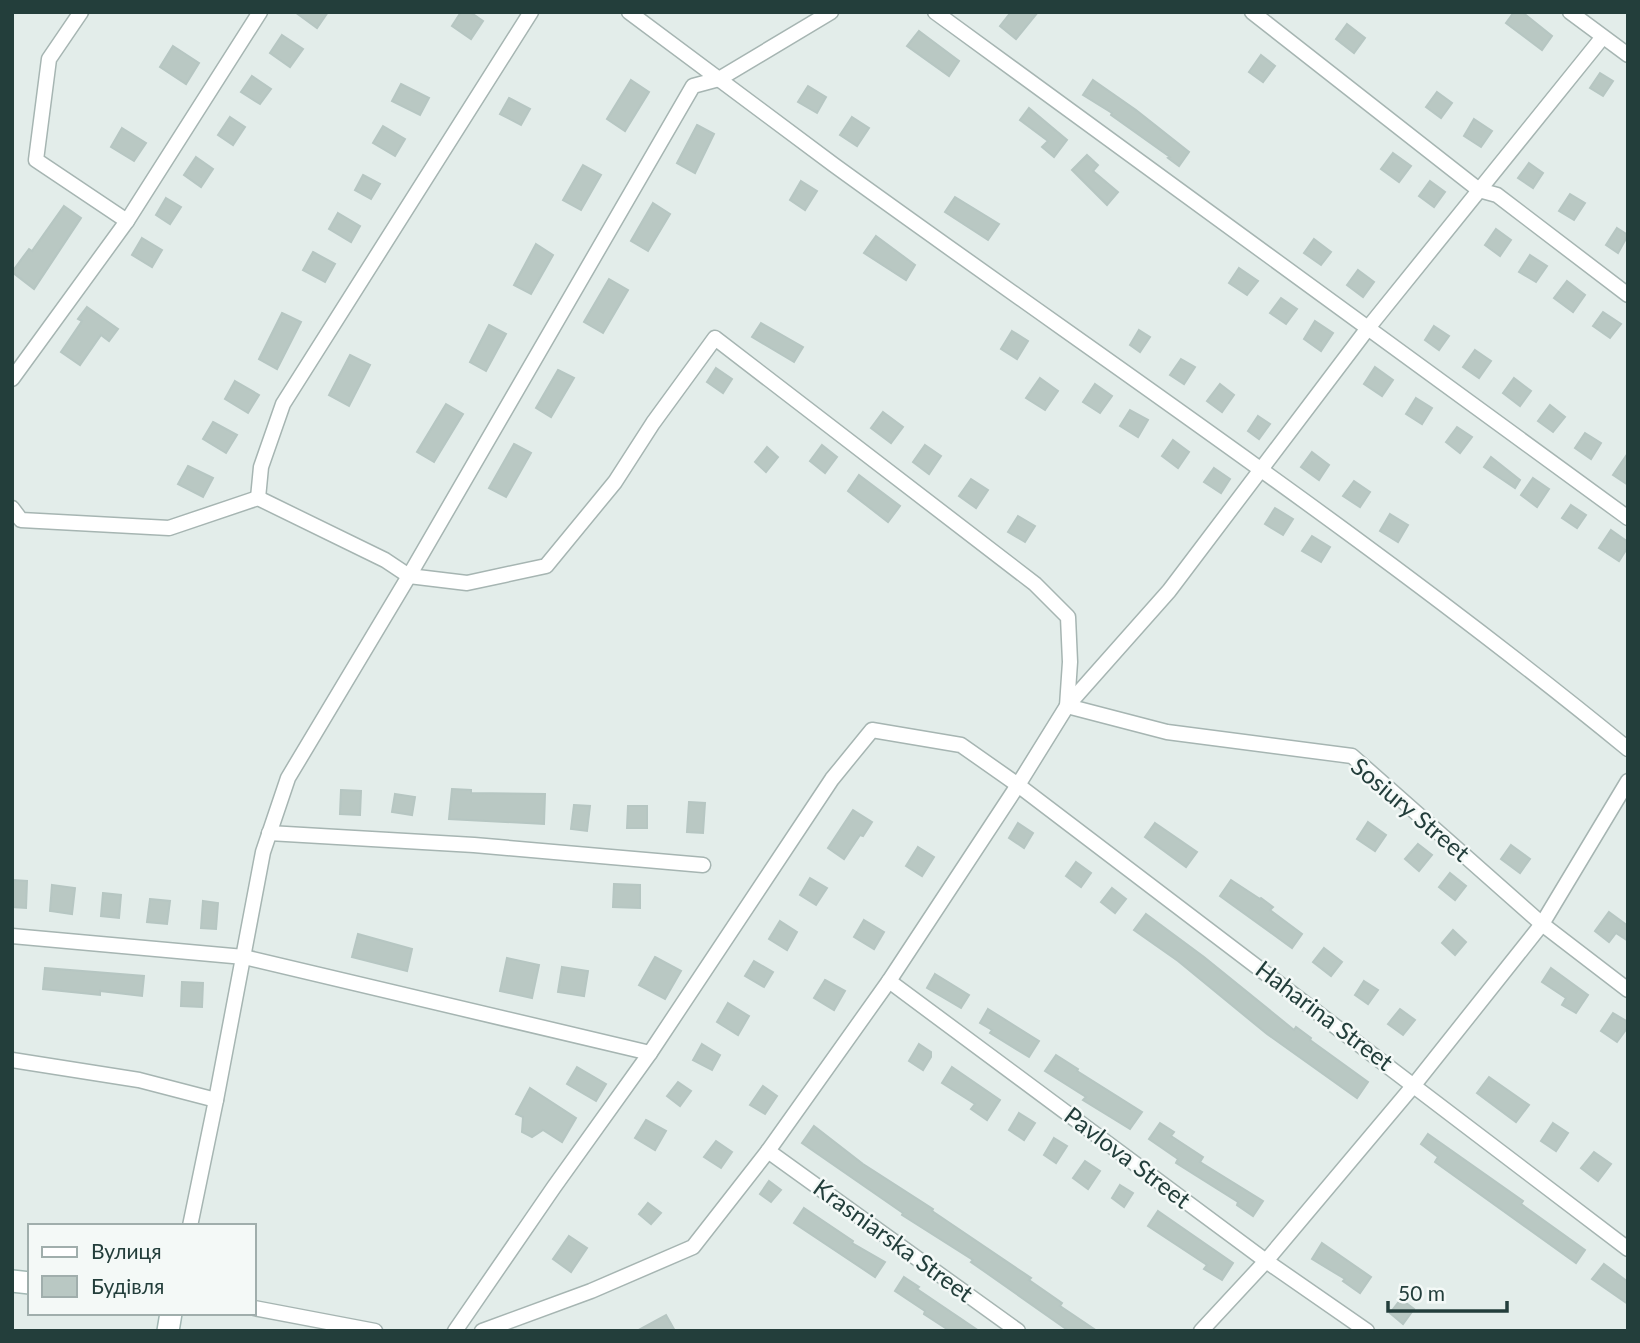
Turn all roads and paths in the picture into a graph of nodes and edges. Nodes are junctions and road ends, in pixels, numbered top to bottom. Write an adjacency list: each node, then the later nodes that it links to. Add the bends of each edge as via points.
1 (80, 12): 13 (street, via 49,59 36,160)
2 (260, 12): 13 (street)
3 (531, 12): 18 (street, via 283,404 261,467)
4 (629, 12): 11 (street)
5 (831, 12): 11 (street)
6 (934, 12): 15 (street)
7 (1252, 12): 12 (street)
8 (1570, 12): 9 (street)
9 (1602, 38): 10 (street); 12 (street)
10 (1628, 55)
11 (719, 79): 17 (street); 21 (street, via 693,86)
12 (1479, 190): 14 (street, via 1497,195); 15 (street)
13 (127, 221): 16 (street)
14 (1628, 295)
15 (1368, 328): 17 (street); 20 (street)
16 (12, 379)
17 (1261, 468): 22 (street, via 1170,591); 23 (street, via 1530,668)
18 (258, 498): 19 (street, via 169,528 21,520); 21 (street)
19 (12, 508)
20 (1628, 518)
21 (409, 576): 22 (street, via 467,583 546,566 615,482 715,338 1035,584 1069,617); 26 (street, via 288,778)
22 (1067, 706): 25 (street); 28 (street, Sosiury Street, via 1167,732 1352,756)
23 (1628, 749)
24 (1628, 781): 28 (street)
25 (1018, 785): 31 (street); 33 (street, Haharina Street, via 961,745 872,730 832,779); 35 (street, Haharina Street)
26 (269, 833): 27 (street); 30 (street)
27 (703, 865)
28 (1542, 924): 32 (street, Sosiury Street); 35 (street)
29 (12, 936): 30 (street)
30 (244, 957): 33 (street); 36 (street)
31 (889, 981): 37 (street); 40 (street, Pavlova Street)
32 (1628, 990)
33 (650, 1053): 43 (street)
34 (12, 1060): 36 (street, via 139,1080)
35 (1414, 1085): 39 (street, Haharina Street); 40 (street)
36 (216, 1100): 38 (street)
37 (768, 1151): 44 (street, via 693,1247); 45 (street, Krasniarska Street)
38 (190, 1224)
39 (1628, 1249)
40 (1266, 1261): 46 (street); 47 (street, Pavlova Street)
41 (256, 1308): 42 (street)
42 (375, 1331)
43 (455, 1331)
44 (482, 1331)
45 (1018, 1331)
46 (1201, 1331)
47 (1367, 1331)

